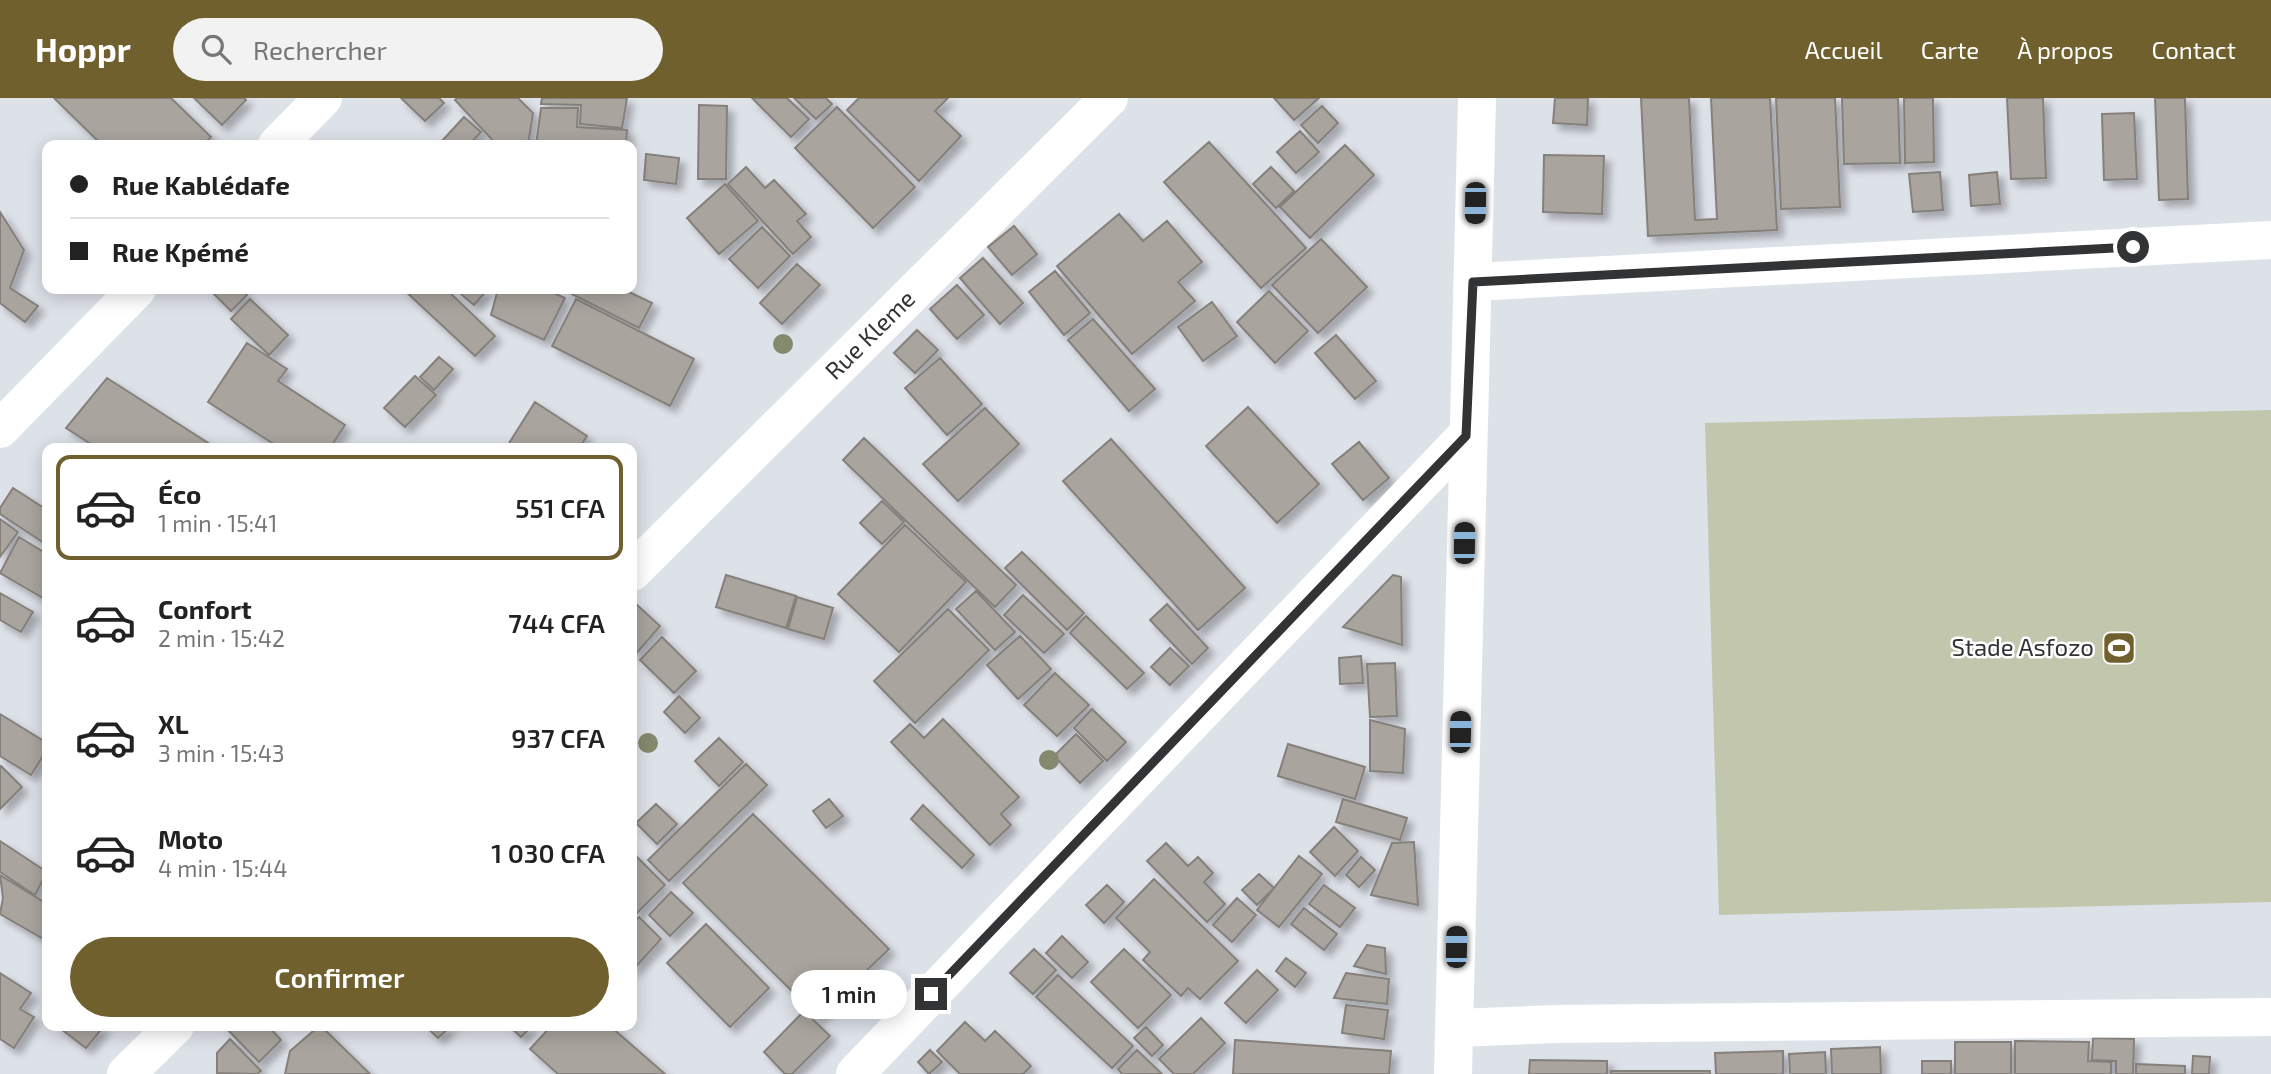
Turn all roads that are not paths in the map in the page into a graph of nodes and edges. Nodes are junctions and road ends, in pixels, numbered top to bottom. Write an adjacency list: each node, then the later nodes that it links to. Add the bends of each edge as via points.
1 (323, 98): 4 (street)
2 (1109, 98): 10 (street, Rue Kleme)
3 (1477, 98): 6 (street)
4 (282, 140)
5 (2271, 240): 6 (street)
6 (1473, 282): 9 (street)
7 (132, 294): 8 (street)
8 (0, 429)
9 (1466, 436): 12 (street); 15 (street)
10 (637, 567)
11 (2271, 1017): 12 (street)
12 (1455, 1028): 16 (street)
13 (170, 1031): 14 (street)
14 (126, 1074)
15 (855, 1074)
16 (1453, 1074)

